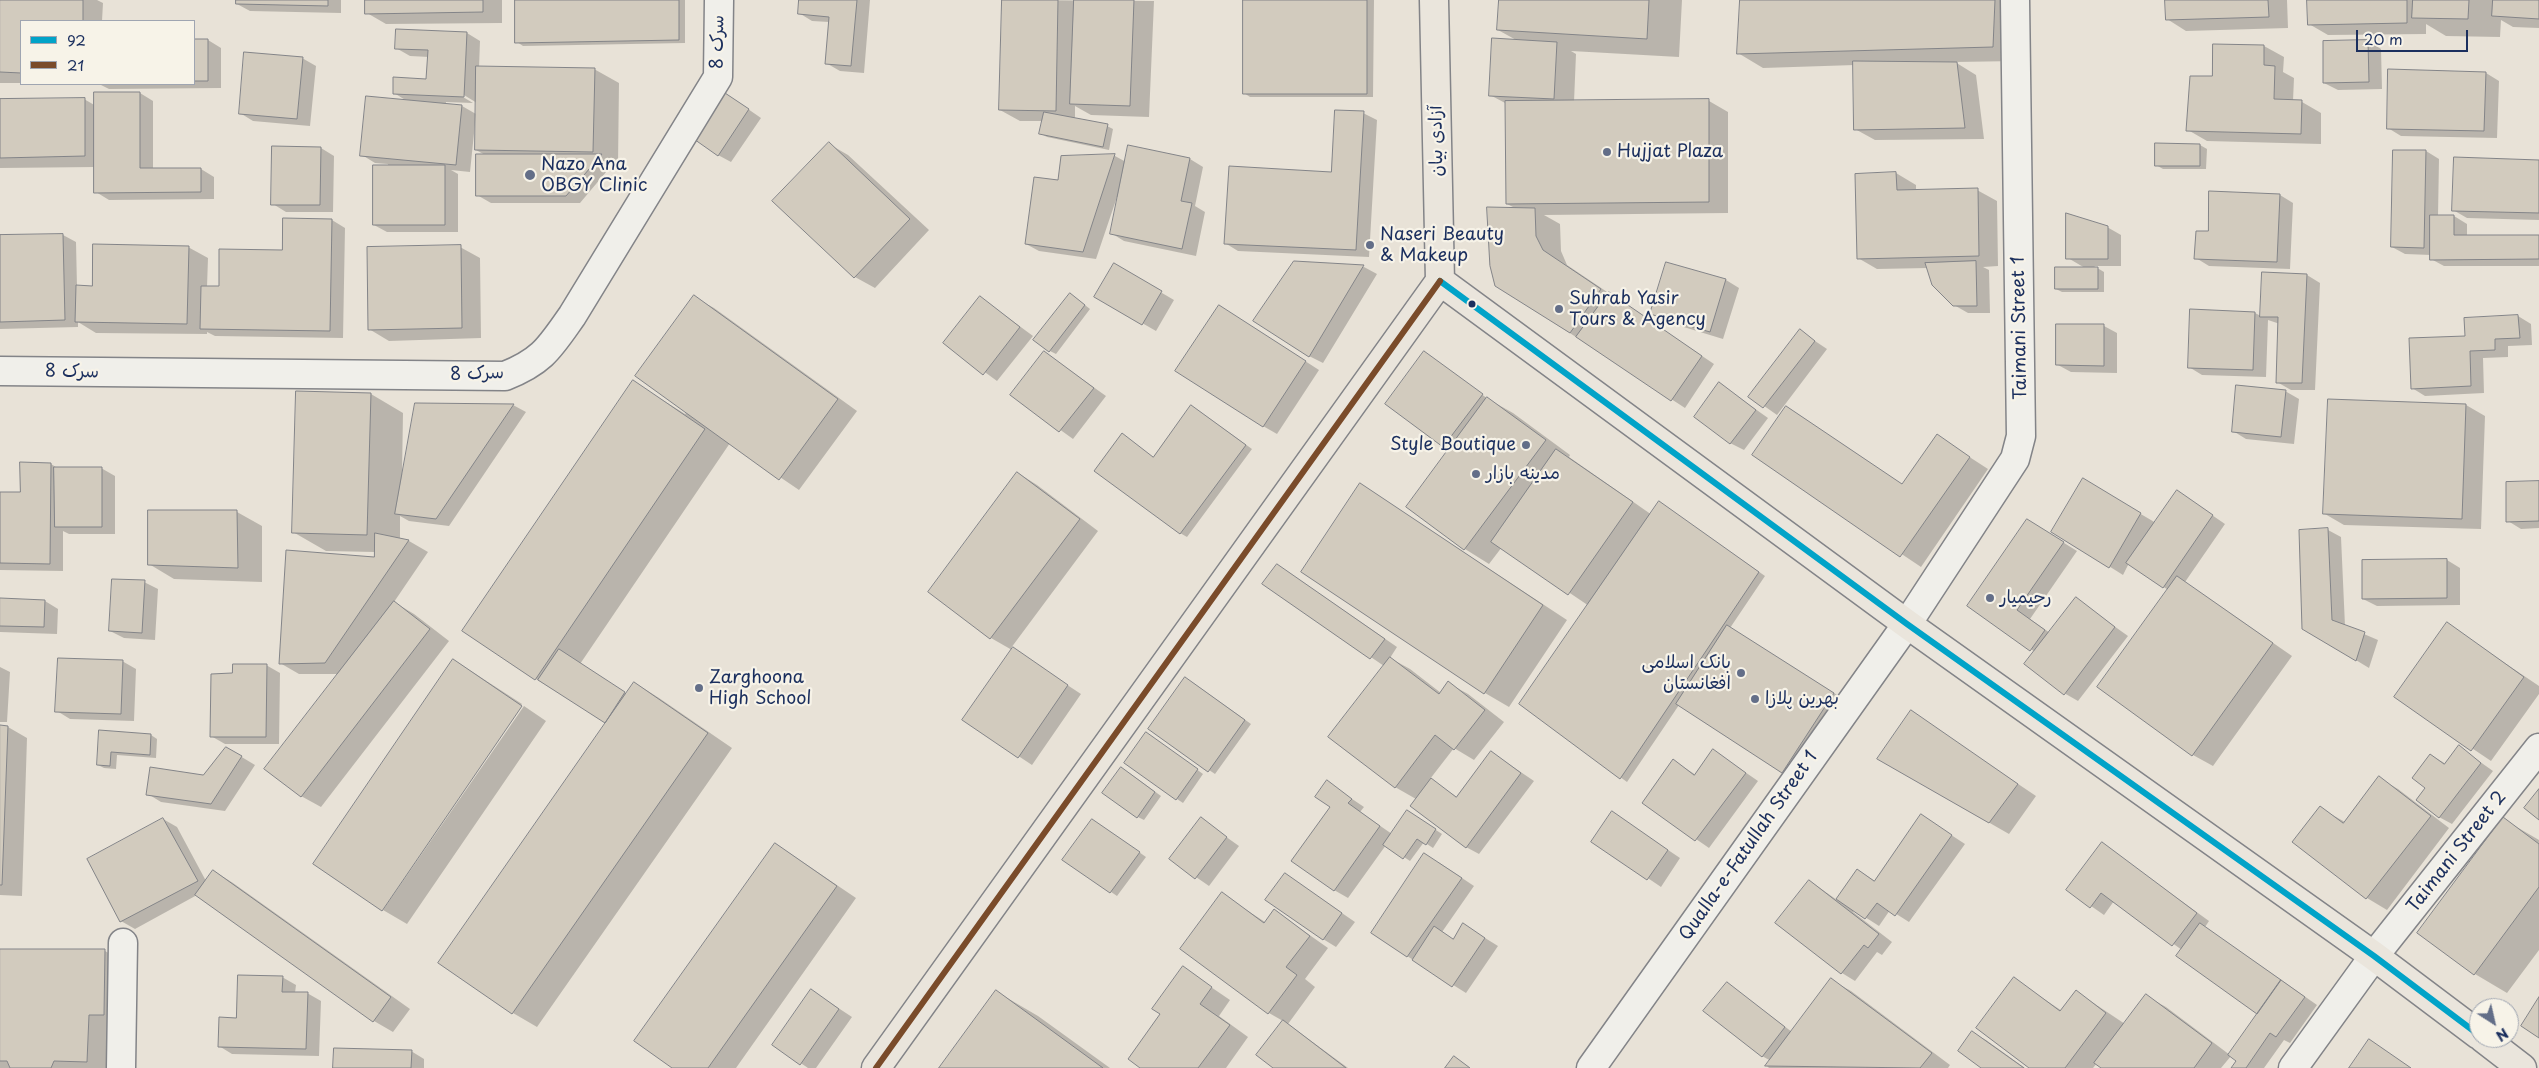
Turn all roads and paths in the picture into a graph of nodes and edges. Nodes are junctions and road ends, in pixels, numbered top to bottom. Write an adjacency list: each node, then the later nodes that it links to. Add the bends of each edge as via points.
1 (719, 0): 5 (street, سرک 8, via 718,77 572,316 546,353 528,367 505,376)
2 (1434, 0): 4 (main road, آزادی بیان)
3 (2015, 0): 6 (street, Taimani Street 1, via 2021,436 2015,459)
4 (1440, 281): 6 (main road); 13 (main road)
5 (0, 371)
6 (1907, 624): 9 (main road); 14 (street, Qualla-e-Fatullah Street 1)
7 (2539, 748): 9 (street, Taimani Street 2)
8 (123, 943): 12 (street)
9 (2374, 956): 10 (main road); 15 (street, Taimani Street 2)
10 (2469, 1027)
11 (2496, 1048): 16 (main road)
12 (121, 1068)
13 (876, 1068)
14 (1590, 1068)
15 (2293, 1068)
16 (2522, 1068)

